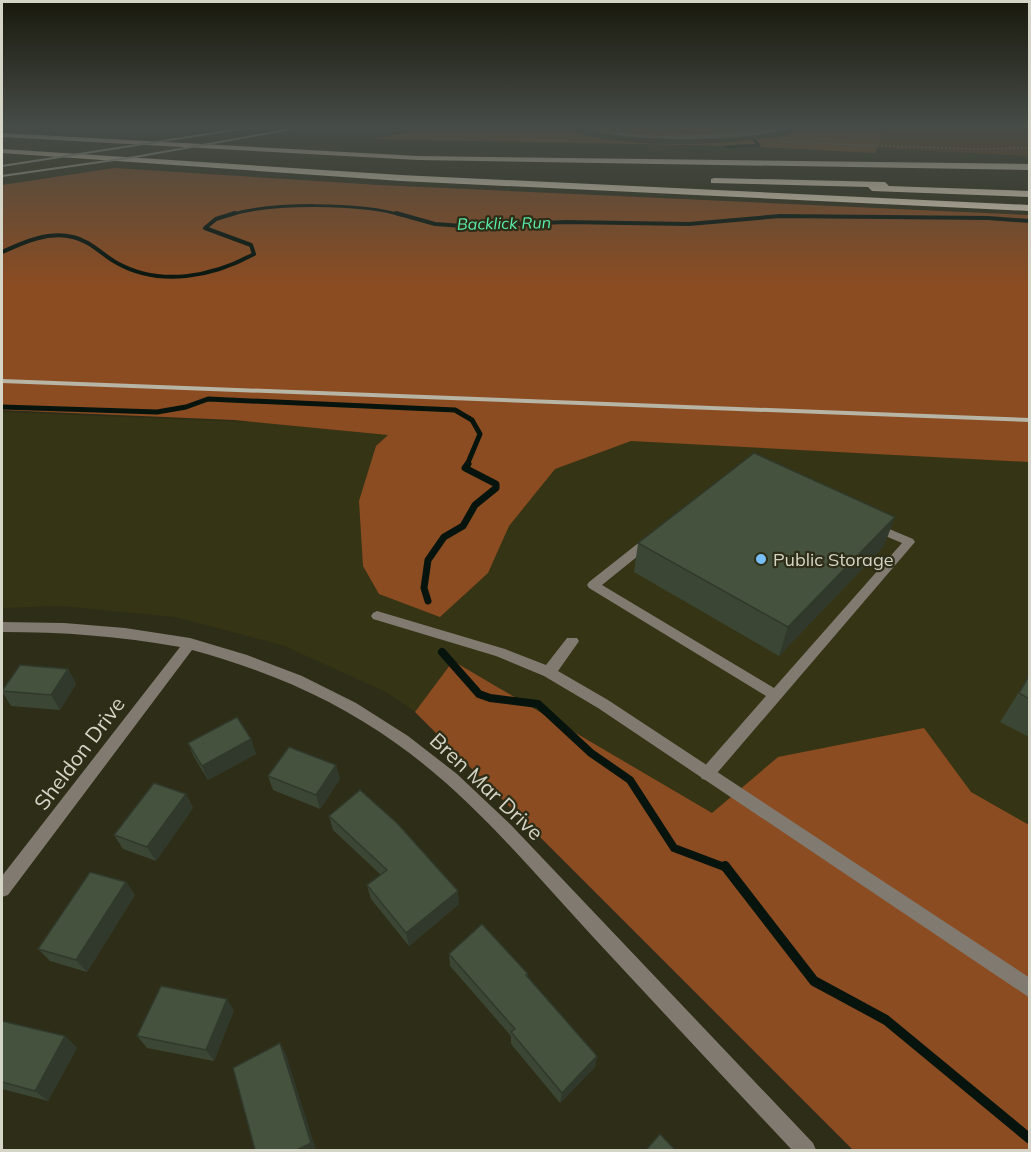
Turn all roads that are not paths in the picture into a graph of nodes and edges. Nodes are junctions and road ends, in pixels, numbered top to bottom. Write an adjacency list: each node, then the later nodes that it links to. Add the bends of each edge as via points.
1 (446, 181): 6 (highway)
2 (633, 181): 5 (highway)
3 (705, 181): 4 (highway)
4 (1029, 189)
5 (1029, 194)
6 (1029, 208)
7 (867, 523): 14 (street, via 909,542)
8 (657, 534): 14 (street, via 593,585)
9 (377, 616): 13 (street, via 464,640)
10 (2, 627): 12 (street, Bren Mar Drive, via 88,629)
11 (572, 641): 13 (street)
12 (190, 643): 16 (street, Sheldon Drive); 18 (street, Bren Mar Drive, via 285,673 354,708 437,766 496,821)
13 (549, 672): 15 (street)
14 (775, 695): 15 (street)
15 (707, 774): 17 (street)
16 (2, 889)
17 (1029, 988)
18 (806, 1150)

